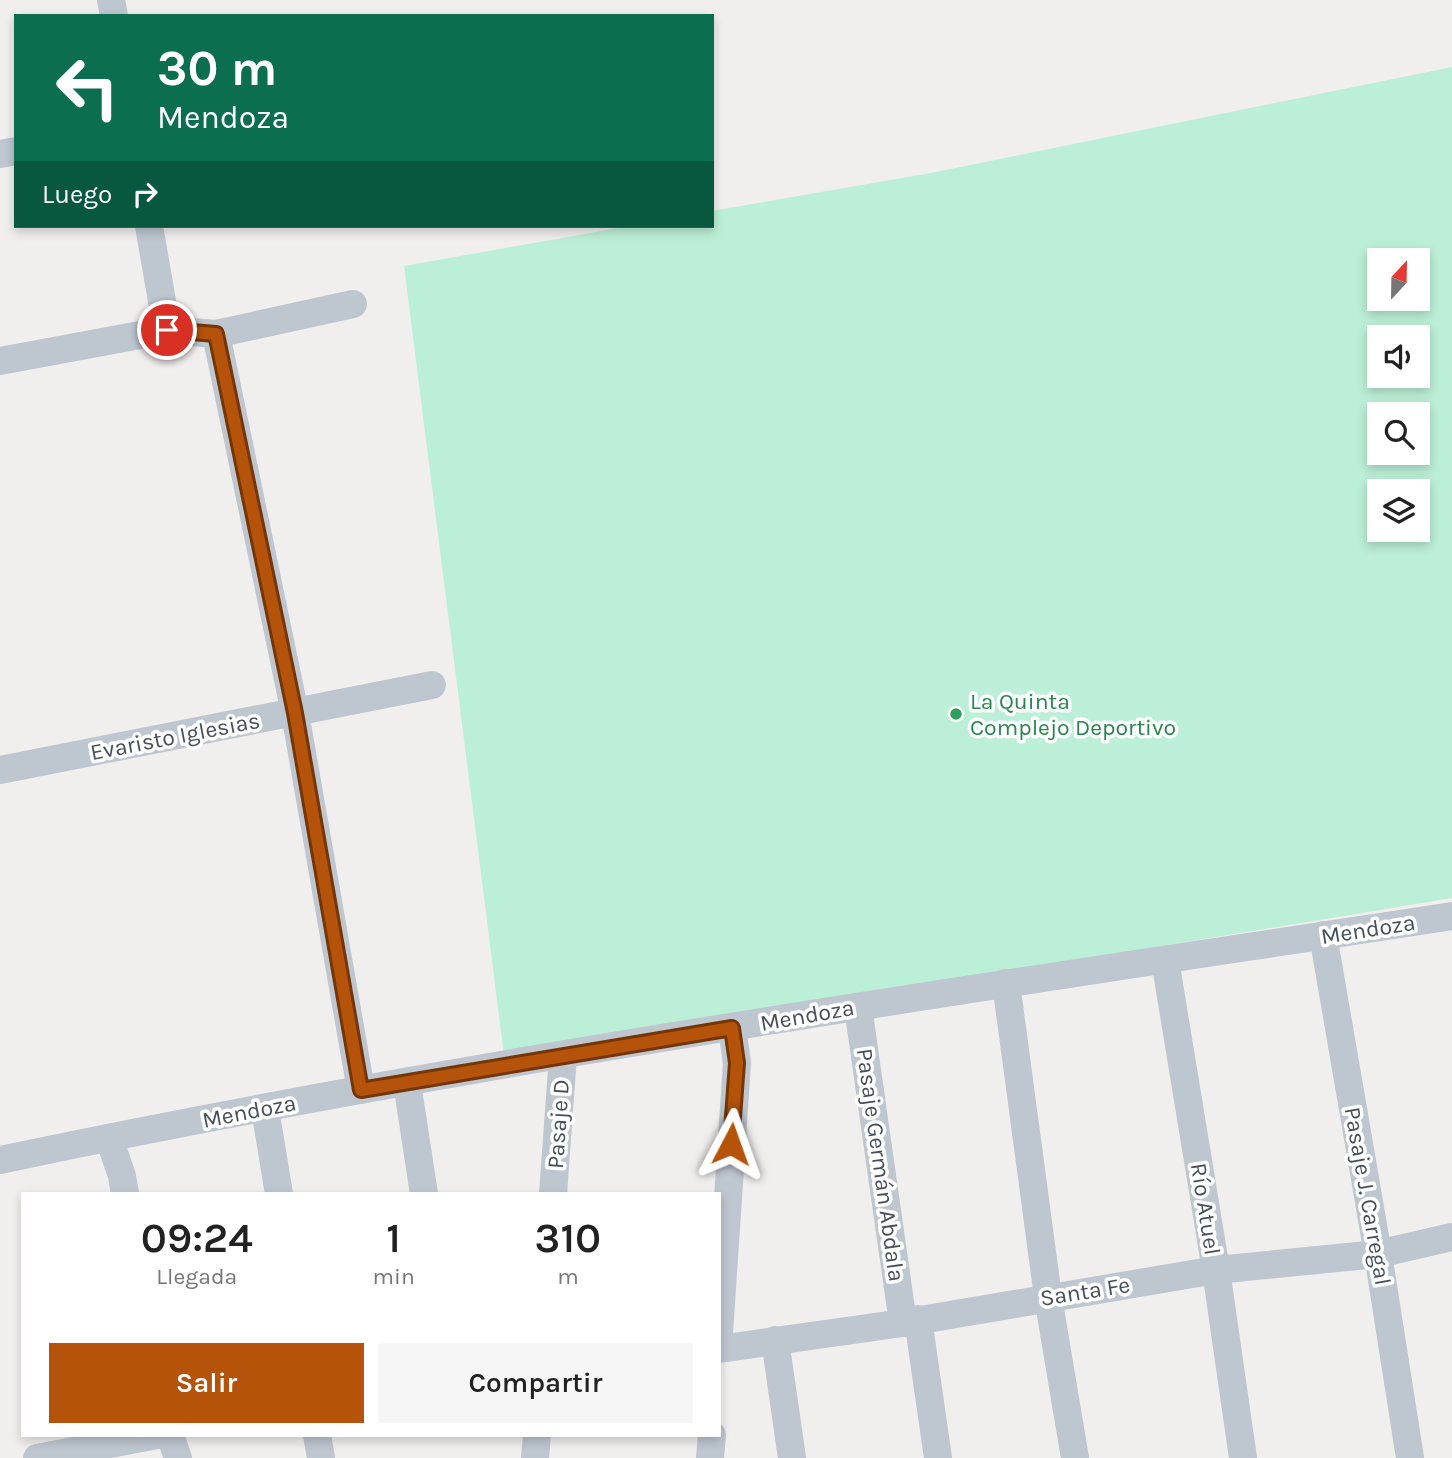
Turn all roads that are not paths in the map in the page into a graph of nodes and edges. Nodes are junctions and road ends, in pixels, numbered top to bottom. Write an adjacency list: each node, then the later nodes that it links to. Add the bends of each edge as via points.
1 (149, 228): 3 (street)
2 (353, 304): 4 (street)
3 (167, 330): 4 (street); 5 (street)
4 (216, 334): 7 (street)
5 (0, 361)
6 (432, 685): 7 (street, Evaristo Iglesias)
7 (295, 713): 8 (street, Evaristo Iglesias); 17 (street)
8 (0, 770)
9 (1452, 916): 10 (street, Mendoza)
10 (1323, 935): 11 (street, Mendoza); 26 (street, Pasaje J. Carregal)
11 (1165, 960): 12 (street, Mendoza); 27 (street, Río Atuel)
12 (1006, 983): 13 (street, Mendoza); 28 (street)
13 (858, 1007): 14 (street, Mendoza); 30 (street, Pasaje Germán Abdala)
14 (732, 1028): 15 (street, Mendoza); 29 (street, via 737,1063)
15 (563, 1055): 16 (street, Mendoza); 24 (street, Pasaje D)
16 (407, 1083): 17 (street, Mendoza); 23 (street)
17 (361, 1090): 18 (street, Mendoza)
18 (265, 1108): 19 (street, Mendoza); 22 (street)
19 (108, 1138): 20 (street, Mendoza); 21 (street)
20 (0, 1160)
21 (125, 1192)
22 (279, 1192)
23 (424, 1192)
24 (553, 1192)
25 (1452, 1237): 26 (street, Santa Fe)
26 (1378, 1254): 27 (street, Santa Fe); 47 (street, Pasaje J. Carregal)
27 (1216, 1270): 28 (street, Santa Fe); 46 (street, Río Atuel)
28 (1048, 1297): 30 (street, Santa Fe); 45 (street)
29 (721, 1304)
30 (911, 1321): 31 (street, Santa Fe); 44 (street, Pasaje Germán Abdala)
31 (775, 1340): 32 (street, Santa Fe); 43 (street)
32 (721, 1349)
33 (147, 1437): 38 (street)
34 (171, 1437): 39 (street)
35 (317, 1437): 40 (street)
36 (537, 1437): 41 (street)
37 (712, 1437): 42 (street)
38 (37, 1458)
39 (178, 1458)
40 (321, 1458)
41 (536, 1458)
42 (710, 1458)
43 (792, 1458)
44 (937, 1458)
45 (1075, 1458)
46 (1243, 1458)
47 (1410, 1458)

